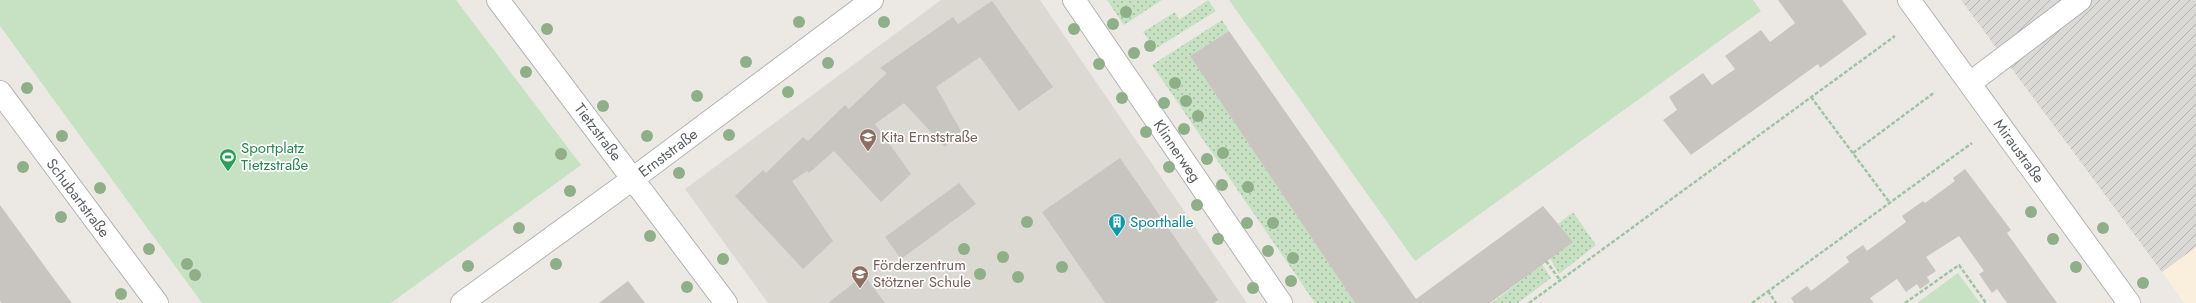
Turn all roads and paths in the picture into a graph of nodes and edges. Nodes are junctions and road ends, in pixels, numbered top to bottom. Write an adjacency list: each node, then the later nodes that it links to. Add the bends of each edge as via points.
1 (498, 0): 13 (street, Tietzstraße)
2 (872, 0): 13 (street, Ernststraße)
3 (1074, 0): 21 (street, Klinnerweg)
4 (1909, 0): 7 (street, Miraustraße)
5 (2087, 4): 7 (street)
6 (1895, 36): 10 (path)
7 (1970, 83): 27 (street, Miraustraße)
8 (0, 92): 18 (street, Schubartstraße)
9 (1935, 92): 12 (path)
10 (1811, 97): 12 (path); 16 (path)
11 (1972, 143): 14 (path)
12 (1853, 153): 14 (path)
13 (634, 178): 19 (street, Ernststraße); 20 (street, Tietzstraße)
14 (1890, 203): 17 (path)
15 (1546, 261): 16 (path)
16 (1560, 280): 22 (path)
17 (1768, 291): 23 (path); 24 (path)
18 (157, 303)
19 (462, 303)
20 (726, 303)
21 (1281, 303)
22 (1529, 303)
23 (1752, 303)
24 (1776, 303)
25 (1906, 303): 26 (path, via 1959,266)
26 (1986, 303)
27 (2128, 303)

